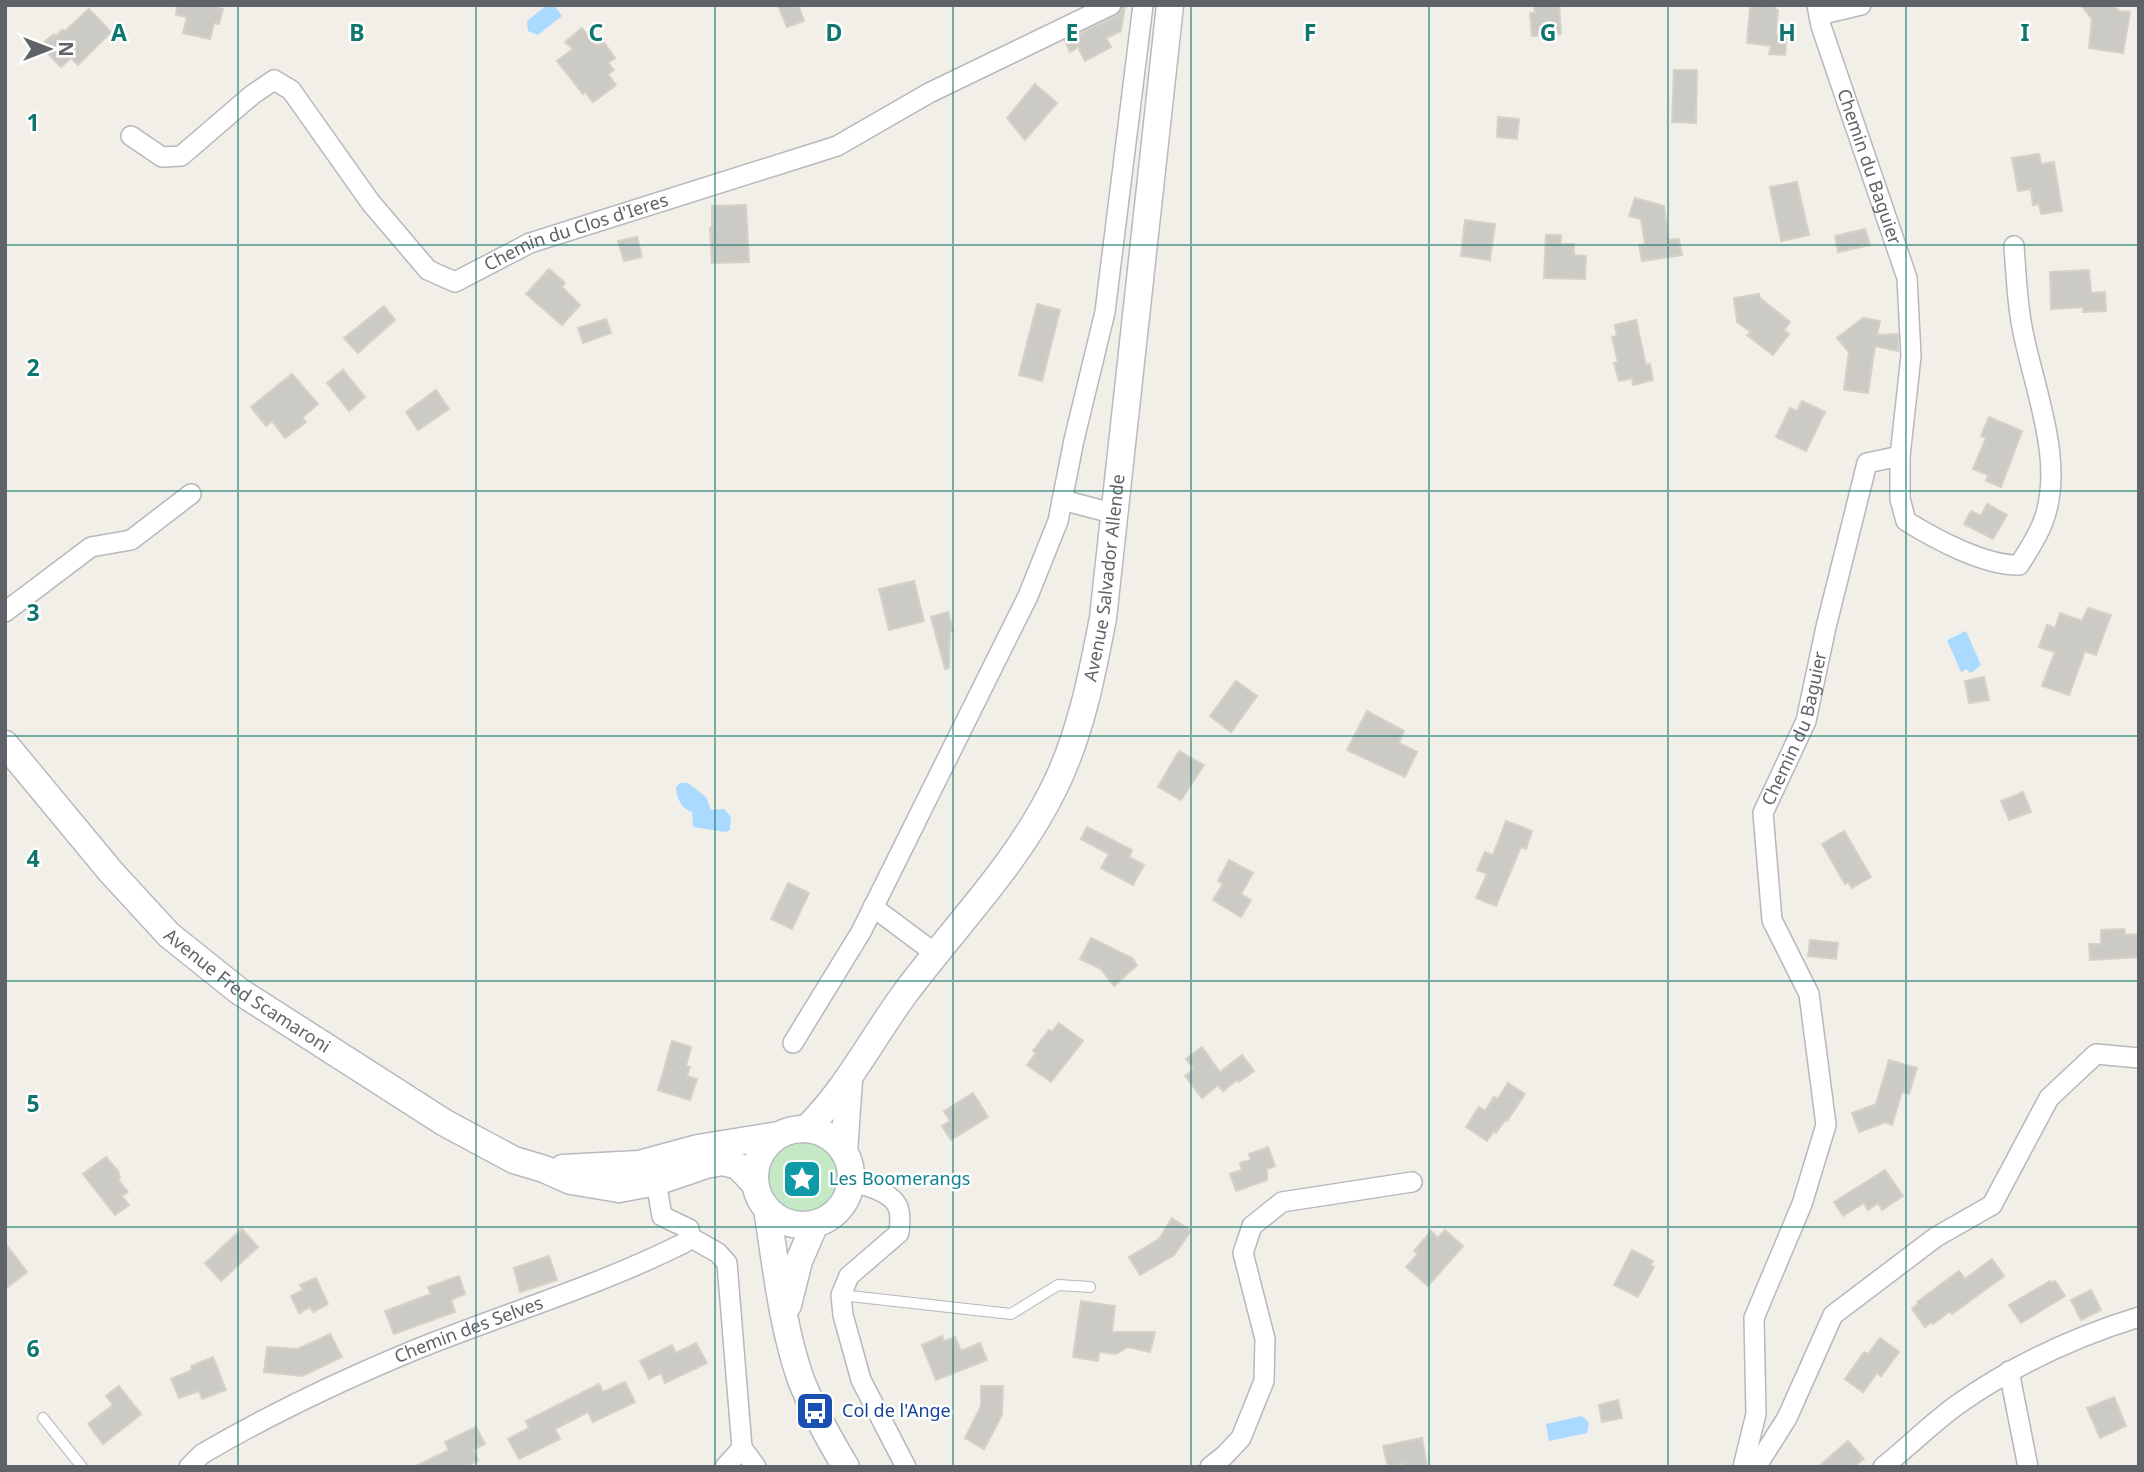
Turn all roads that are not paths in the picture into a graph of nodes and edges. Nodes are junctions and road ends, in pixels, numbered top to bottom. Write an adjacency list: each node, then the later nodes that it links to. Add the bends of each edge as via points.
1 (1111, 5): 6 (street, Chemin du Clos d'Ieres, via 929,93 837,146 530,243 456,282 428,270 371,203 290,90 274,80 181,156 162,157)
2 (1143, 5): 10 (street, via 1105,312)
3 (1170, 5): 11 (main road, Avenue Salvador Allende)
4 (1861, 5): 5 (street)
5 (1818, 10): 8 (street, Chemin du Baguier, via 1907,278 1911,356)
6 (131, 136)
7 (2014, 246): 8 (street, Chemin du Baguier, via 2021,323 2048,434 2050,484 2044,521 2019,565 1938,541 1906,521 1900,499)
8 (1900, 456): 45 (street, Chemin du Baguier, via 1867,463 1806,721 1763,813 1772,920 1809,994 1826,1125 1802,1204 1754,1318 1756,1414)
9 (191, 494): 12 (street, via 131,540 91,547)
10 (1062, 500): 11 (street); 14 (street, via 1058,522 1028,596)
11 (1116, 514): 15 (main road, Avenue Salvador Allende, via 1090,687 1055,786 997,877)
12 (5, 612)
13 (9, 755): 23 (main road, Avenue Fred Scamaroni, via 169,935 239,991 444,1123 514,1160)
14 (873, 907): 15 (street); 16 (street)
15 (936, 954): 18 (main road, Avenue Salvador Allende, via 878,1029)
16 (793, 1043)
17 (2139, 1058): 46 (street, via 2096,1054 2049,1098 1992,1205 1936,1237 1833,1315 1787,1418)
18 (849, 1080): 19 (main road, Avenue Salvador Allende); 22 (main road, Avenue Salvador Allende)
19 (806, 1129): 20 (main road); 22 (main road, via 828,1136)
20 (779, 1135): 21 (main road, Avenue Fred Scamaroni); 27 (main road, via 760,1156)
21 (698, 1148): 23 (main road, Avenue Fred Scamaroni, via 639,1164); 24 (street, via 690,1159 658,1171)
22 (844, 1152): 25 (main road)
23 (544, 1168): 24 (main road, Avenue Fred Scamaroni, via 571,1181 619,1189)
24 (656, 1182): 27 (main road, Avenue Fred Scamaroni, via 722,1162 738,1166); 30 (street, via 662,1216 689,1229)
25 (851, 1182): 29 (main road, via 840,1209); 32 (street, via 897,1204 900,1226 899,1233 849,1276)
26 (1412, 1182): 44 (street, via 1282,1202 1252,1226 1243,1253 1265,1339 1264,1381 1241,1438)
27 (755, 1184): 28 (main road)
28 (767, 1209): 29 (main road, via 789,1223); 34 (main road)
29 (815, 1224): 34 (main road, via 799,1261)
30 (690, 1237): 37 (street, via 727,1263); 39 (street, Chemin des Selves, via 636,1267 304,1398 202,1454)
31 (1090, 1287): 32 (lane, via 1058,1285 1011,1314)
32 (841, 1295): 43 (street, via 860,1380)
33 (2139, 1317): 35 (street)
34 (785, 1318): 42 (main road, via 801,1379)
35 (2009, 1371): 47 (street, via 1956,1406); 48 (street)
36 (43, 1418): 38 (lane)
37 (742, 1448): 40 (street); 41 (street)
38 (82, 1467)
39 (189, 1467)
40 (724, 1467)
41 (756, 1467)
42 (846, 1467)
43 (906, 1467)
44 (1210, 1467)
45 (1743, 1467)
46 (1756, 1467)
47 (1883, 1467)
48 (2028, 1467)

